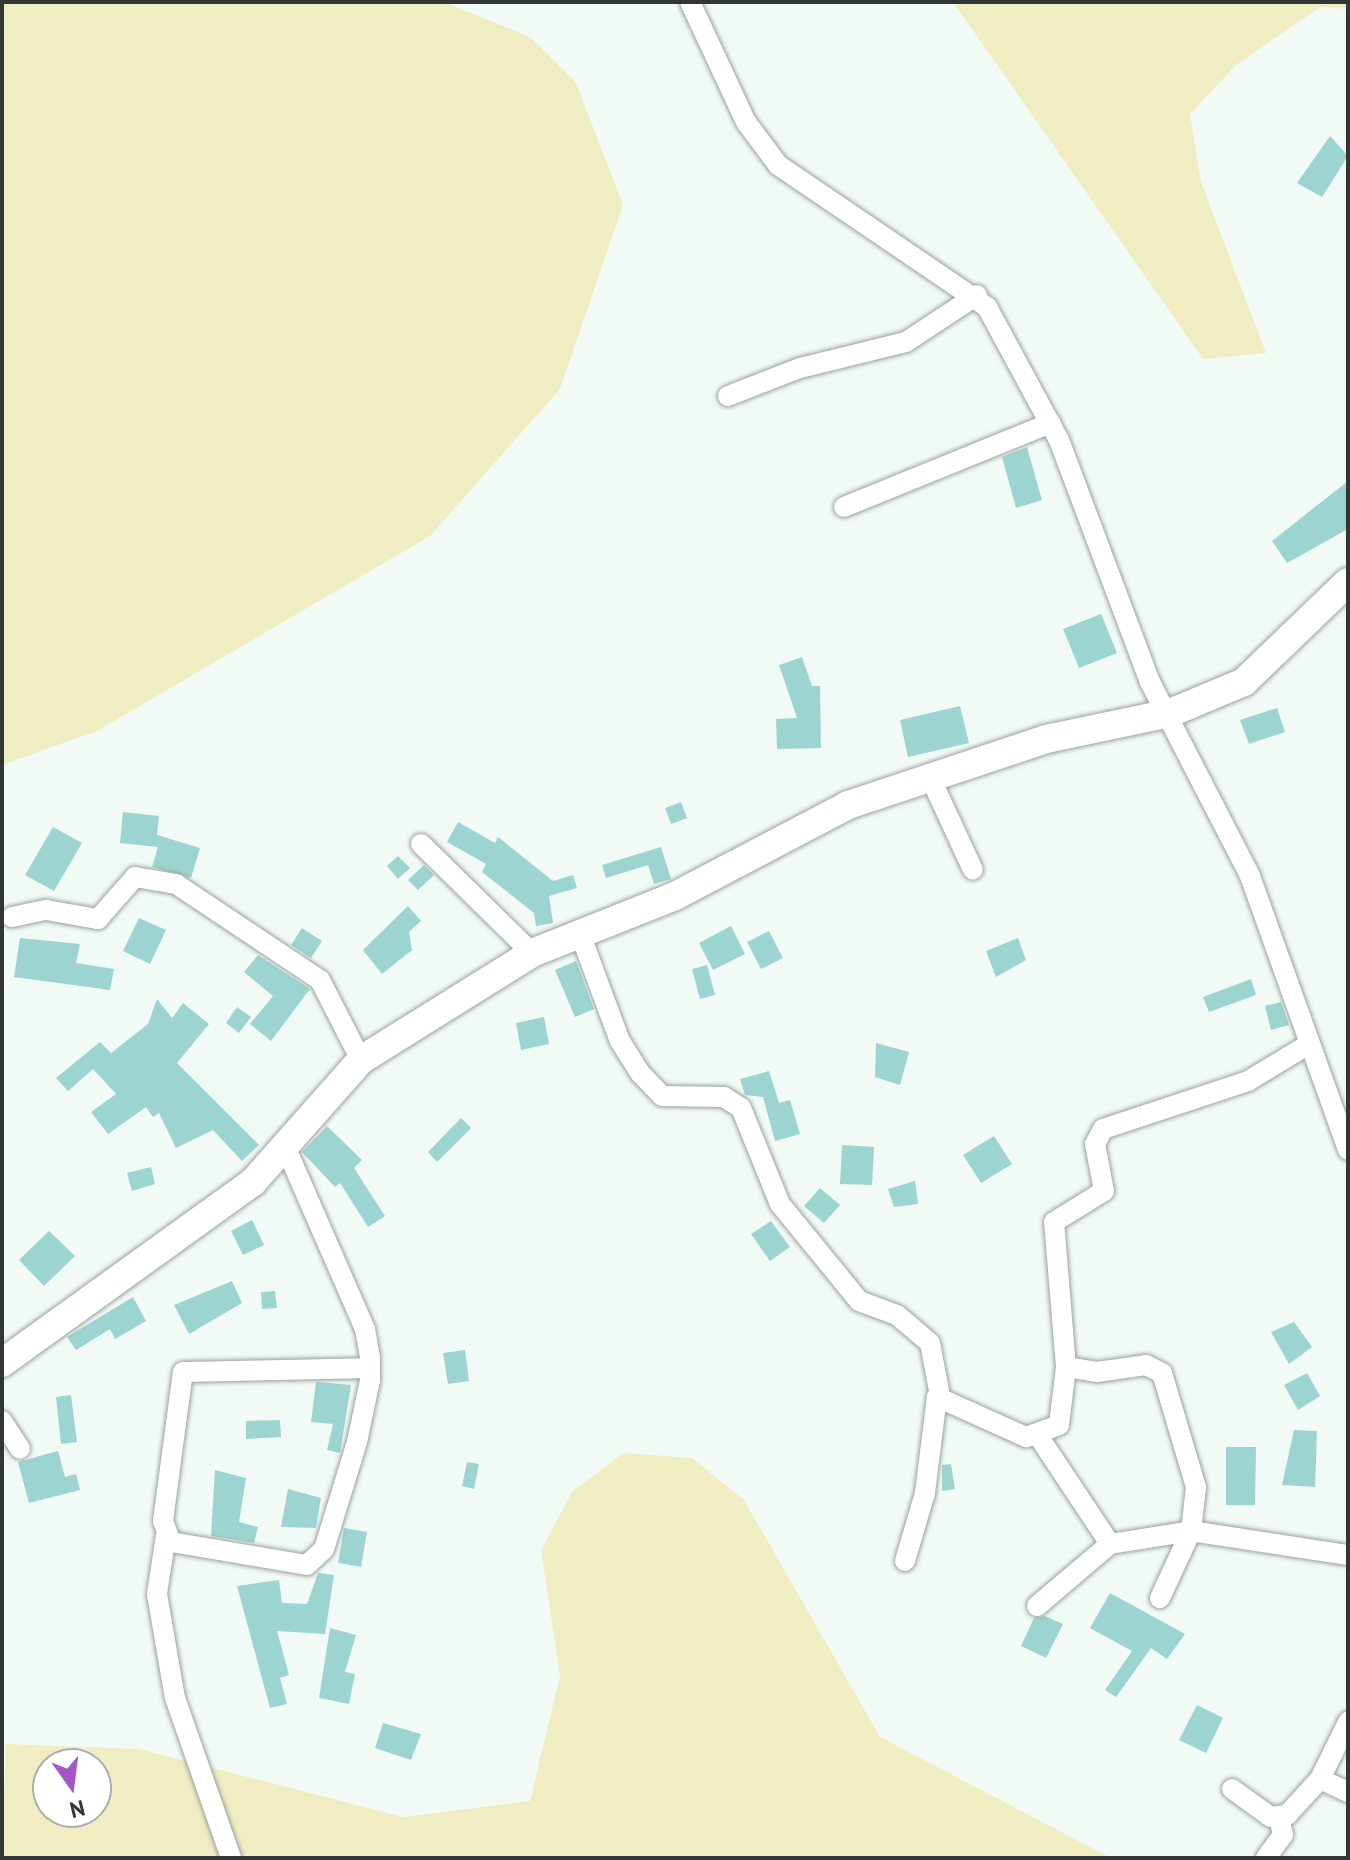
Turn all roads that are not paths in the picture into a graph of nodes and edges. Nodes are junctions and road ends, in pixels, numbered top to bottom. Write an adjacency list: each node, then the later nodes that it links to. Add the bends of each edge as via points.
1 (690, 2): 2 (street, via 746,122 778,165 853,223)
2 (977, 295): 3 (street, via 906,342 800,368); 4 (street)
3 (728, 396)
4 (1051, 423): 5 (street); 7 (street, via 1150,682)
5 (844, 507)
6 (1348, 582): 7 (street, via 1264,670)
7 (1170, 713): 8 (street, via 1046,739); 14 (street, via 1250,876)
8 (930, 777): 10 (street); 12 (street, via 806,824 647,909)
9 (421, 844): 13 (street)
10 (973, 870)
11 (12, 917): 15 (street, via 46,910 98,919 135,877 176,884 320,980)
12 (579, 931): 13 (street); 21 (street, via 620,1041 641,1074 662,1096 724,1097 741,1108 780,1204 859,1301 897,1315 930,1343)
13 (532, 953): 15 (street)
14 (1309, 1044): 17 (street); 19 (street, via 1248,1081 1103,1129 1095,1144 1104,1191 1054,1222)
15 (361, 1060): 16 (street)
16 (285, 1146): 18 (street, via 253,1182 100,1300); 20 (street, via 365,1329)
17 (1348, 1150)
18 (2, 1363)
19 (1066, 1367): 23 (street, via 1059,1425); 25 (street, via 1097,1372 1146,1365 1162,1373 1196,1487)
20 (370, 1368): 26 (street, via 183,1372); 26 (street, via 357,1442 315,1559 294,1567 183,1549)
21 (940, 1396): 23 (street); 29 (street)
22 (2, 1421): 24 (street)
23 (1039, 1437): 27 (street)
24 (20, 1449)
25 (1191, 1531): 27 (street); 28 (street); 30 (street)
26 (166, 1535): 37 (street, via 157,1594 175,1698)
27 (1110, 1544): 31 (street)
28 (1348, 1555)
29 (905, 1561)
30 (1160, 1598)
31 (1037, 1606)
32 (1348, 1722): 33 (street)
33 (1320, 1779): 35 (street); 36 (street)
34 (1232, 1789): 36 (street)
35 (1348, 1792)
36 (1279, 1818): 38 (street, via 1283,1835)
37 (231, 1858)
38 (1266, 1858)

